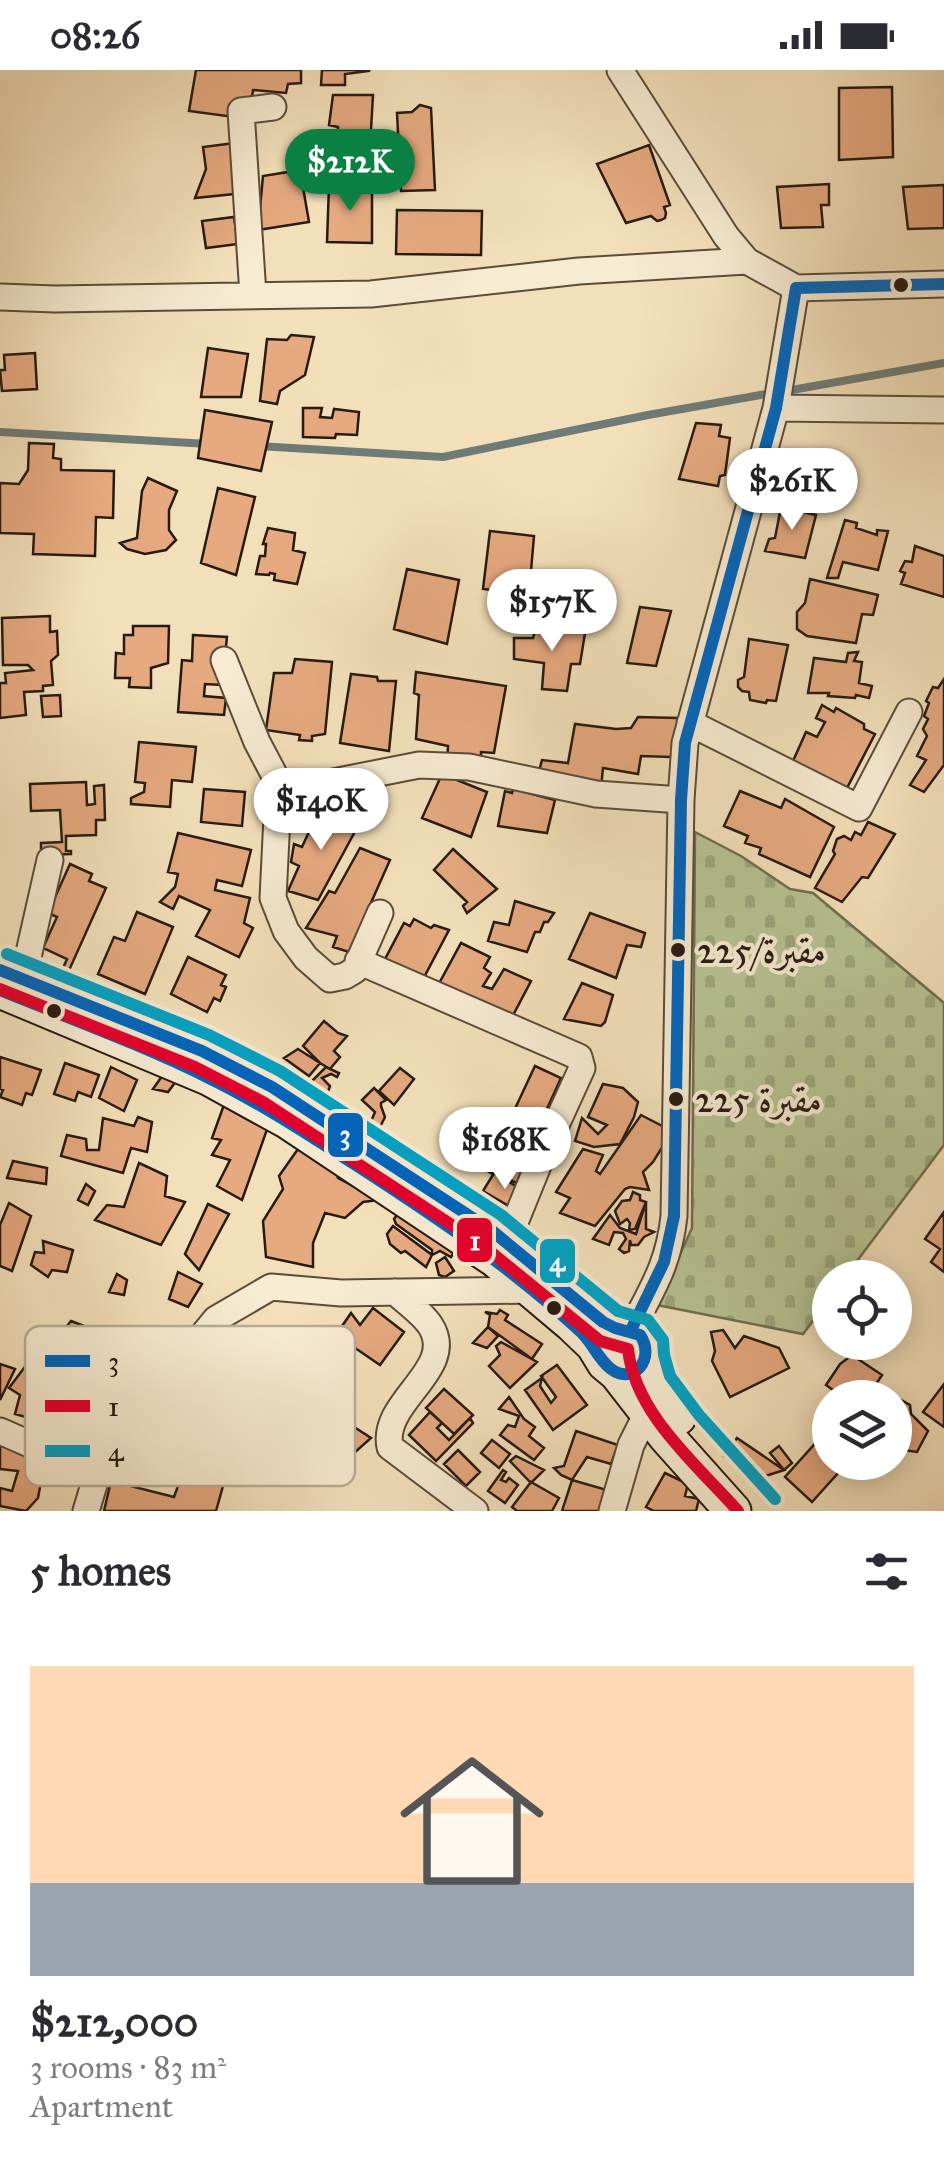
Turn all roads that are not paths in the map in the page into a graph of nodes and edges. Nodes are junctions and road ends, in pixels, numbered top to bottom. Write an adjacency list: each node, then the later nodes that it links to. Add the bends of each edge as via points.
1 (620, 70): 3 (street)
2 (273, 108): 6 (street, via 240,111)
3 (747, 260): 5 (street); 6 (street, via 371,294)
4 (944, 284): 5 (street)
5 (796, 288): 8 (street)
6 (253, 296): 7 (street)
7 (0, 297)
8 (776, 408): 9 (street); 12 (street)
9 (944, 410)
10 (224, 660): 13 (street, via 276,778)
11 (909, 712): 12 (street, via 859,808)
12 (690, 723): 14 (street)
13 (276, 798): 14 (street, via 419,766 469,767 596,794); 17 (street, via 273,898 286,930 330,978 355,970)
14 (681, 800): 23 (street, via 671,1246)
15 (50, 860): 18 (street)
16 (380, 913): 17 (street)
17 (358, 961): 19 (street, via 580,1056 582,1068)
18 (8, 980): 19 (main road, via 202,1052 272,1086); 20 (main road, via 245,1096 460,1233)
19 (507, 1242): 23 (main road, via 610,1327)
20 (533, 1290): 21 (street); 23 (main road, via 583,1334)
21 (395, 1292): 22 (street, via 272,1288); 29 (street, via 432,1326 436,1347 432,1367 391,1422 390,1447)
22 (210, 1326)
23 (623, 1350): 24 (main road); 32 (main road)
24 (647, 1413): 30 (street); 31 (main road)
25 (0, 1431): 26 (street)
26 (25, 1442)
27 (94, 1486): 28 (street)
28 (86, 1511)
29 (475, 1511)
30 (612, 1511)
31 (733, 1511)
32 (762, 1511)

